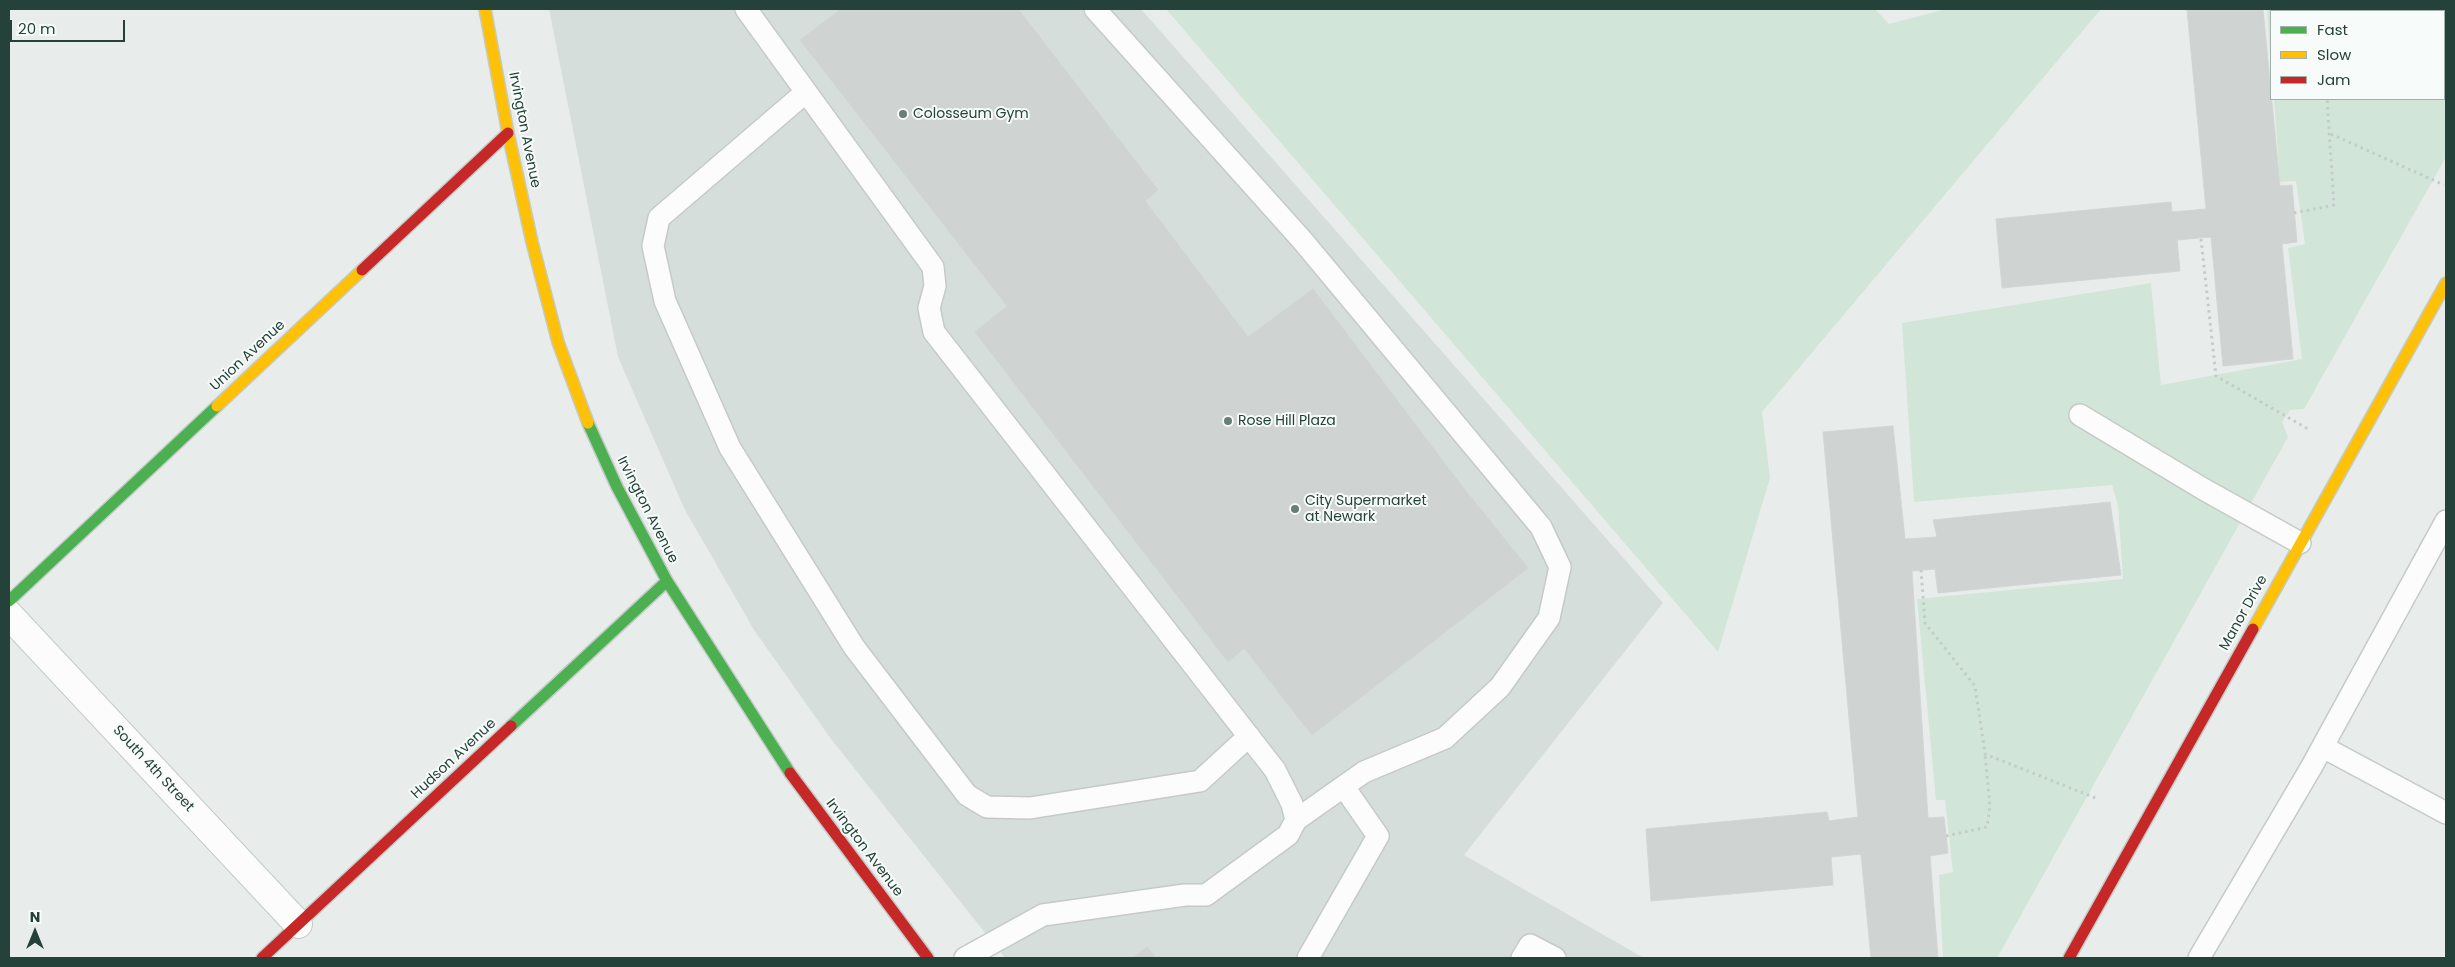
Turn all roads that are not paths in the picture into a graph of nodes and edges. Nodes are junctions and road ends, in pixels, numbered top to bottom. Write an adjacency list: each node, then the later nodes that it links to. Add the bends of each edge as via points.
1 (485, 9): 5 (street, Irvington Avenue)
2 (746, 9): 4 (lane)
3 (1096, 9): 15 (lane, via 1302,240 1541,527 1560,567 1550,618 1500,687 1445,738 1364,772)
4 (806, 92): 13 (lane, via 933,267 935,286 929,308 934,332); 13 (lane, via 659,218 653,246 665,301 730,448 854,647 967,795 987,807 1030,808 1200,781)
5 (508, 133): 10 (street, Irvington Avenue, via 532,242 571,380 617,487); 11 (street, Union Avenue)
6 (2446, 283): 9 (street, Manor Drive)
7 (2080, 415): 9 (lane)
8 (2444, 531): 14 (lane)
9 (2300, 543): 25 (street, Manor Drive)
10 (667, 581): 18 (street, Hudson Avenue); 20 (street, Irvington Avenue, via 779,758)
11 (9, 601)
12 (9, 615): 18 (street, South 4th Street)
13 (1249, 736): 17 (lane, via 1275,770 1292,804)
14 (2323, 747): 16 (lane); 26 (lane)
15 (1344, 787): 17 (lane); 22 (lane, via 1378,836)
16 (2446, 813)
17 (1296, 820): 21 (lane, via 1288,835 1206,896 1043,915)
18 (298, 924): 19 (street, Hudson Avenue)
19 (262, 958)
20 (928, 958)
21 (966, 958)
22 (1308, 958)
23 (1522, 958): 24 (lane, via 1530,945)
24 (1555, 958)
25 (2069, 958)
26 (2199, 958)

